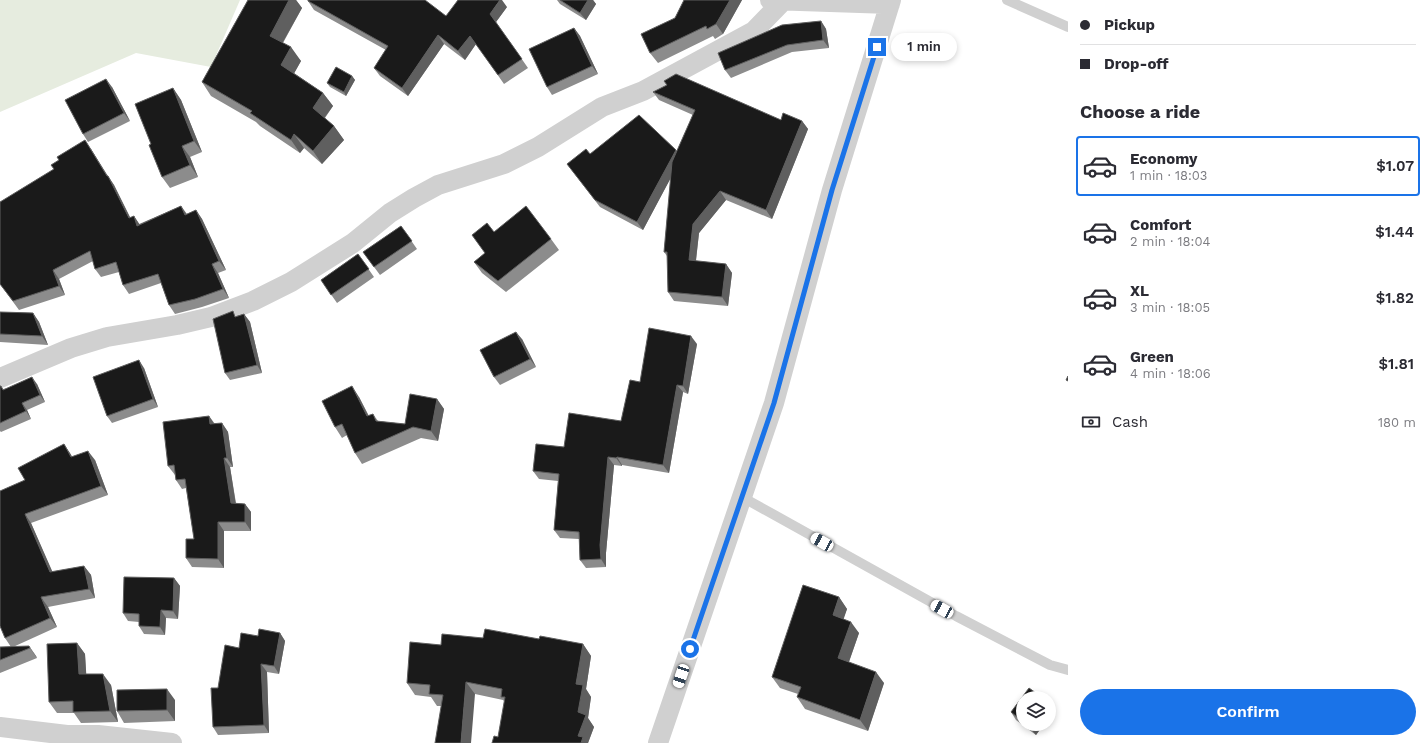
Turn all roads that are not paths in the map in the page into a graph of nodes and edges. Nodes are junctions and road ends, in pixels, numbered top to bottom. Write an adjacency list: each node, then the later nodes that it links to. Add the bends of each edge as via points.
1 (776, 0): 3 (street); 5 (street, via 754,31 643,91 602,107 538,147 504,164 438,185 390,213 353,243 291,282 253,301 212,317 107,337 71,348)
2 (1007, 0): 4 (lane)
3 (891, 2): 6 (street, via 832,190 774,403)
4 (1068, 27)
5 (0, 378)
6 (742, 497): 7 (lane, via 1050,666); 11 (street)
7 (1068, 670)
8 (0, 727): 9 (street)
9 (36, 737): 10 (street, via 98,735)
10 (172, 743)
11 (658, 743)

